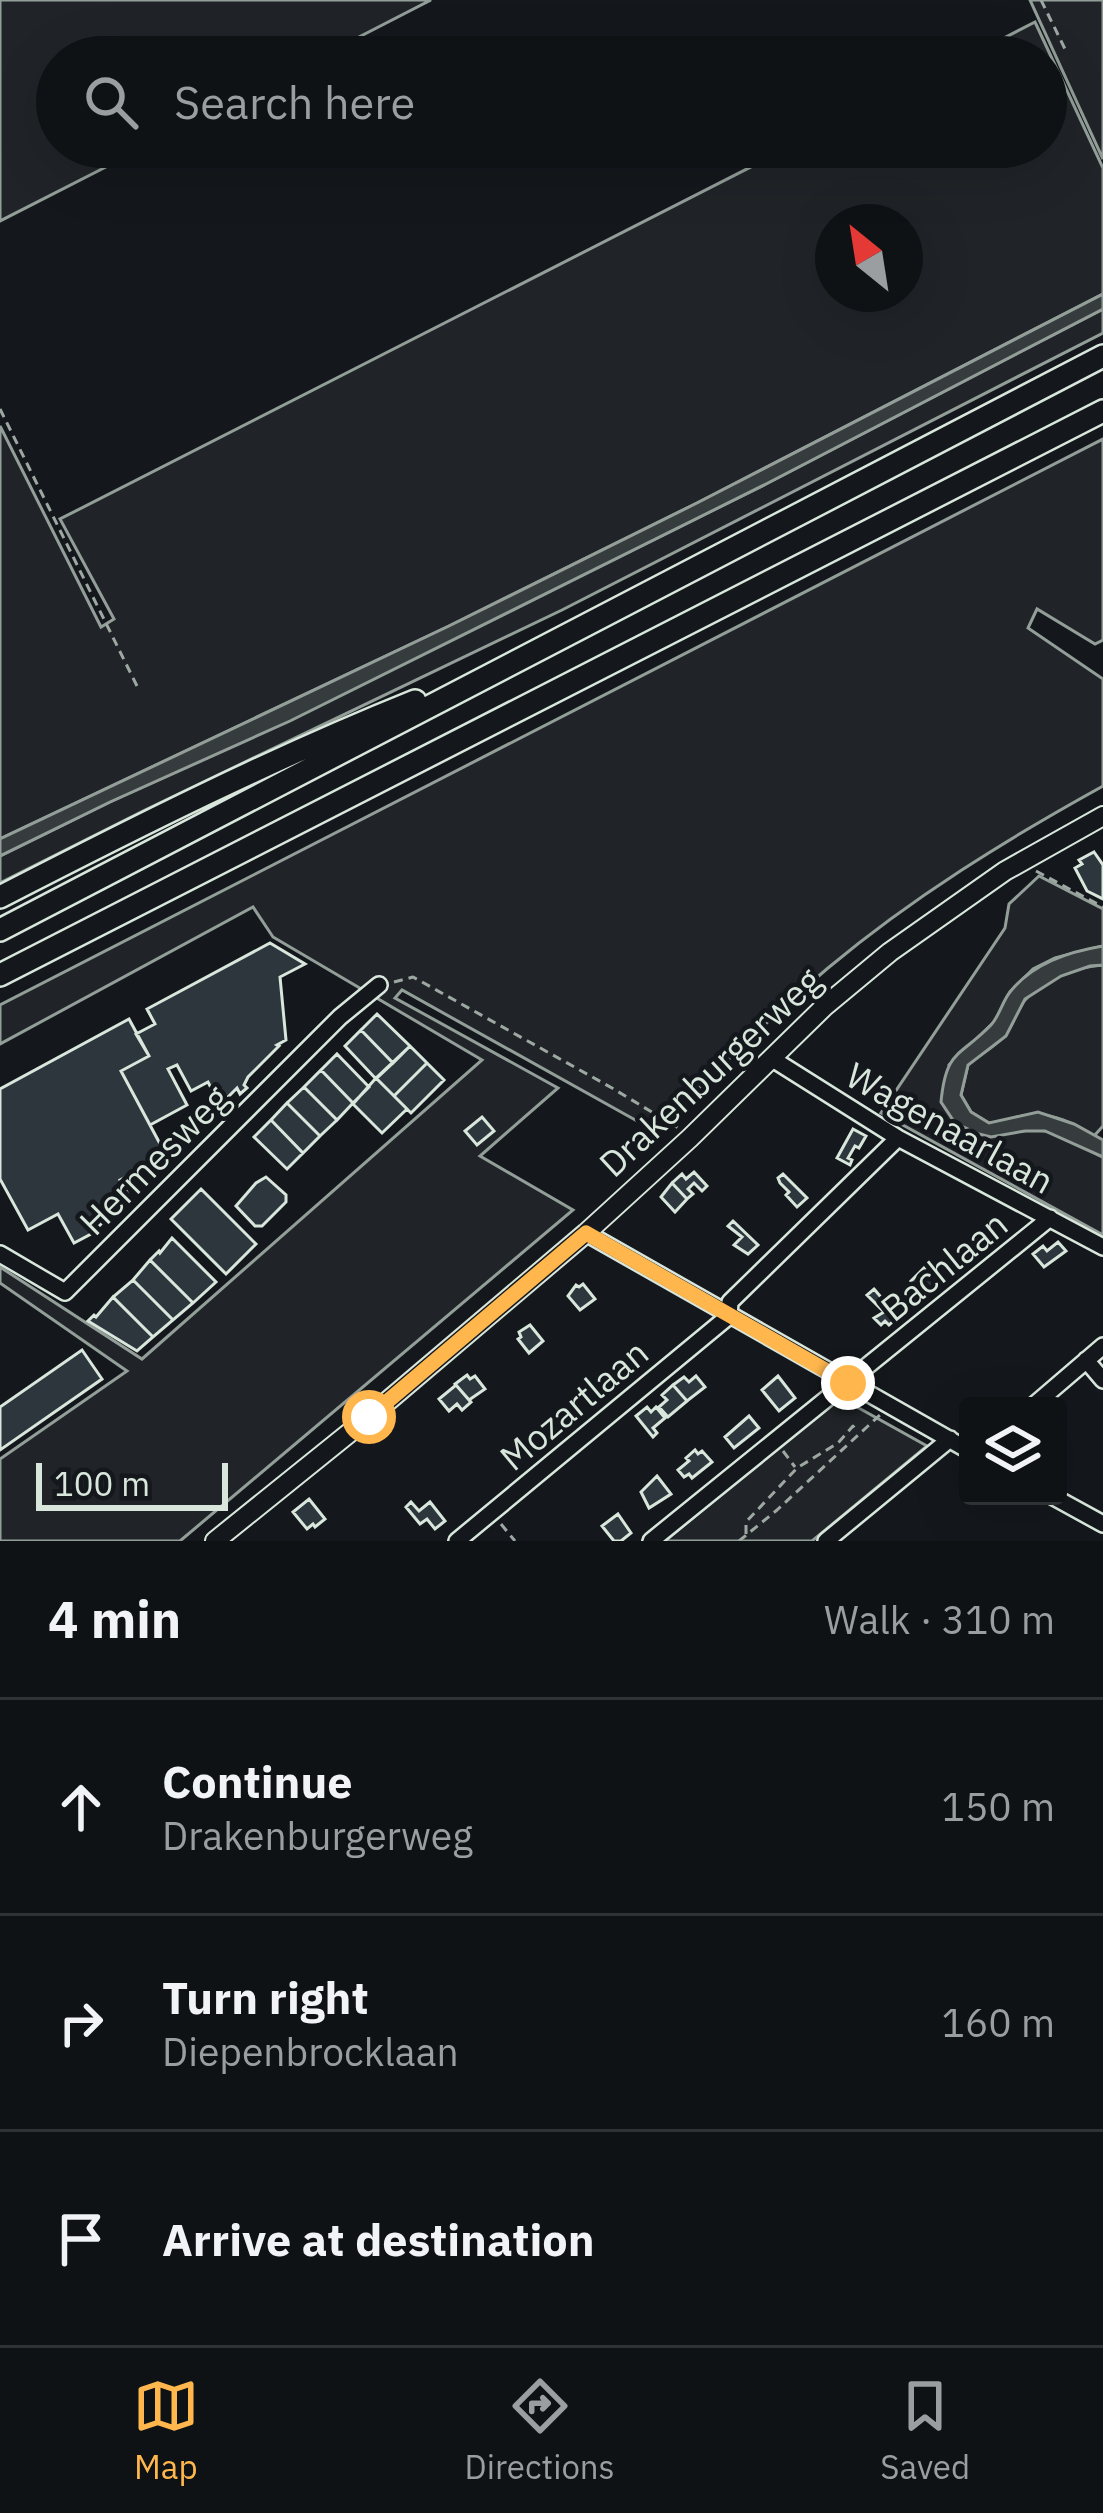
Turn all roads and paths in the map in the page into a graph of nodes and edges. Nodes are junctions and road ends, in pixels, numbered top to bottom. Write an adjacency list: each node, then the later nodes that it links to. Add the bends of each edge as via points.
1 (1041, 0): 2 (path)
2 (1059, 36)
3 (1103, 356): 6 (highway)
4 (0, 409): 7 (path)
5 (1103, 412): 13 (highway)
6 (510, 662): 10 (highway, via 308,746); 12 (highway)
7 (137, 686)
8 (1103, 816): 9 (main road, Drakenburgerweg)
9 (1020, 862): 11 (path); 17 (main road, Drakenburgerweg, via 890,952)
10 (0, 897)
11 (1103, 907)
12 (0, 930)
13 (0, 979)
14 (379, 986): 15 (street, Hermesweg); 18 (path, via 413,977)
15 (340, 1017): 16 (street); 23 (street, Hermesweg, via 65,1292)
16 (360, 1024)
17 (771, 1058): 18 (main road, Drakenburgerweg); 19 (street, Wagenaarlaan)
18 (690, 1138): 21 (main road, Drakenburgerweg)
19 (898, 1138): 20 (street, Wagenaarlaan); 24 (street, Mozartlaan, via 730,1302)
20 (1050, 1218): 22 (street, Wagenaarlaan); 28 (street, Bachlaan)
21 (586, 1233): 24 (street); 42 (main road, Drakenburgerweg)
22 (1103, 1246)
23 (0, 1254)
24 (729, 1316): 28 (street); 39 (street, Mozartlaan)
25 (1103, 1346): 26 (street)
26 (1086, 1360): 27 (street); 29 (street)
27 (1103, 1380)
28 (848, 1383): 30 (street); 45 (street, Bachlaan)
29 (1043, 1397)
30 (890, 1406): 31 (path); 32 (street)
31 (858, 1434): 33 (path, via 853,1426); 36 (path)
32 (950, 1439): 34 (street); 47 (street)
33 (838, 1443): 36 (path); 37 (path)
34 (959, 1444)
35 (779, 1447): 37 (path)
36 (844, 1447): 41 (path)
37 (796, 1468): 41 (path, via 746,1522)
38 (1067, 1504): 40 (street)
39 (492, 1512): 43 (street, Mozartlaan); 44 (path)
40 (1103, 1524)
41 (746, 1535): 46 (path)
42 (215, 1541)
43 (457, 1541)
44 (515, 1541)
45 (651, 1541)
46 (740, 1541)
47 (826, 1541)

